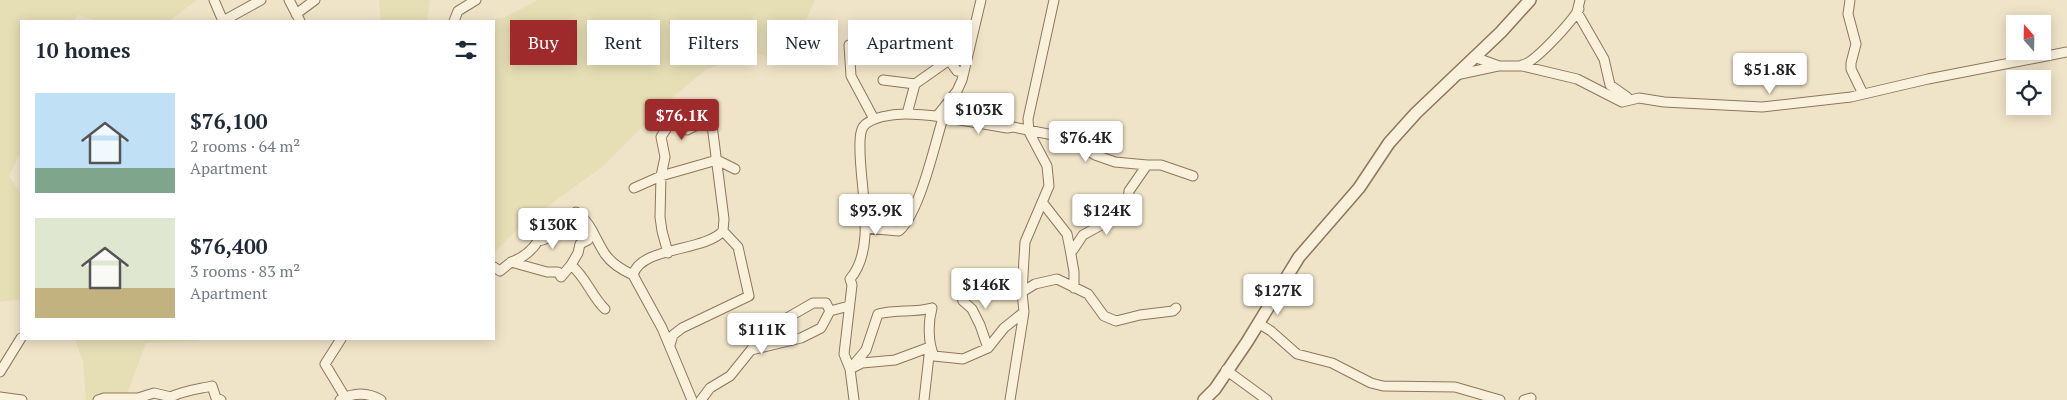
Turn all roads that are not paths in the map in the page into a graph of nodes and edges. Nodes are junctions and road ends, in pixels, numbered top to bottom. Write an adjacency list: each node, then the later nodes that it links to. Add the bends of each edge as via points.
1 (214, 0): 14 (street)
2 (261, 0): 15 (street)
3 (288, 0): 13 (street)
4 (315, 0): 13 (street)
5 (476, 0): 16 (street, via 458,11)
6 (981, 0): 22 (street)
7 (1054, 0): 31 (street, via 1028,119)
8 (1530, 0): 18 (street)
9 (1580, 0): 12 (street)
10 (1585, 0): 12 (street)
11 (1850, 0): 26 (street, via 1848,14 1856,44 1850,63)
12 (1577, 12): 21 (street, via 1544,50); 27 (street, via 1604,59 1610,85 1624,97)
13 (298, 18)
14 (223, 20)
15 (225, 20)
16 (454, 20)
17 (2067, 52): 26 (street)
18 (1474, 57): 20 (street); 23 (street)
19 (850, 65): 30 (street, via 851,76)
20 (1498, 66): 21 (street); 23 (street)
21 (1522, 66): 27 (street, via 1577,78 1622,102)
22 (964, 72): 25 (street, via 957,71 949,60); 29 (street, via 957,91)
23 (1456, 75): 56 (street, via 1389,143 1359,188 1299,257)
24 (883, 80): 25 (street)
25 (915, 84): 28 (street)
26 (1863, 94): 27 (street, via 1762,108)
27 (1640, 98)
28 (907, 114): 29 (street); 30 (street)
29 (940, 117): 31 (street); 39 (street, via 915,208 906,224 899,231)
30 (874, 119): 39 (street, via 864,125 860,136)
31 (1029, 132): 33 (street, via 1058,136 1115,162); 38 (street, via 1049,176 1049,186)
32 (717, 160): 34 (street); 35 (street); 35 (street, via 712,125 703,122 687,130 672,120 661,136 665,157); 41 (street, via 724,219)
33 (1147, 165): 36 (street, via 1161,165); 42 (street, via 1129,191 1128,202 1123,208 1083,236 1073,250)
34 (735, 169)
35 (662, 176): 37 (street); 43 (street, via 660,216)
36 (1193, 176)
37 (634, 188)
38 (1042, 202): 42 (street, via 1067,234); 50 (street, via 1025,242)
39 (865, 228): 51 (street, via 862,261 850,279)
40 (592, 230): 44 (street, via 586,219 576,212 549,239 538,241 521,258); 45 (street, via 588,240 580,244); 47 (street, via 606,255 619,268)
41 (722, 230): 43 (street, via 712,239); 59 (street, via 738,247 749,296 682,328 673,335)
42 (1070, 249): 49 (street)
43 (668, 253): 47 (street, via 646,260)
44 (511, 262): 45 (street, via 558,272 561,277); 46 (street, via 500,271)
45 (571, 265): 53 (street)
46 (495, 268)
47 (633, 275): 59 (street)
48 (958, 282): 61 (street, via 963,301 972,309)
49 (1074, 288): 50 (street, via 1057,279 1035,284); 52 (street, via 1088,294 1104,316 1116,320)
50 (1022, 292): 55 (street)
51 (849, 306): 54 (street); 63 (street, via 844,354)
52 (1176, 308)
53 (605, 309)
54 (830, 311): 62 (street, via 821,328 801,338); 62 (street, via 826,304 813,302 787,318 766,325)
55 (1024, 312): 61 (street, via 1004,328); 77 (street)
56 (1258, 323): 64 (street); 80 (street, via 1297,354 1332,363 1371,383 1455,387)
57 (20, 340): 65 (street)
58 (340, 340): 67 (street, via 325,364)
59 (670, 345): 73 (street)
60 (930, 348): 61 (street, via 934,356 963,359); 63 (street, via 895,360 862,363); 63 (street, via 932,308 878,314 866,350); 76 (street)
61 (988, 348)
62 (752, 350): 74 (street, via 730,376 710,388)
63 (850, 369): 75 (street)
64 (1226, 370): 78 (street); 79 (street)
65 (0, 372)
66 (0, 397): 68 (street); 69 (street)
67 (343, 398): 72 (street, via 360,393)
68 (3, 400)
69 (22, 400)
70 (98, 400): 71 (street, via 138,398 154,392 171,396 212,386 216,398)
71 (221, 400)
72 (381, 400)
73 (692, 400)
74 (701, 400)
75 (854, 400)
76 (924, 400)
77 (1010, 400)
78 (1204, 400)
79 (1267, 400)
80 (1500, 400)

